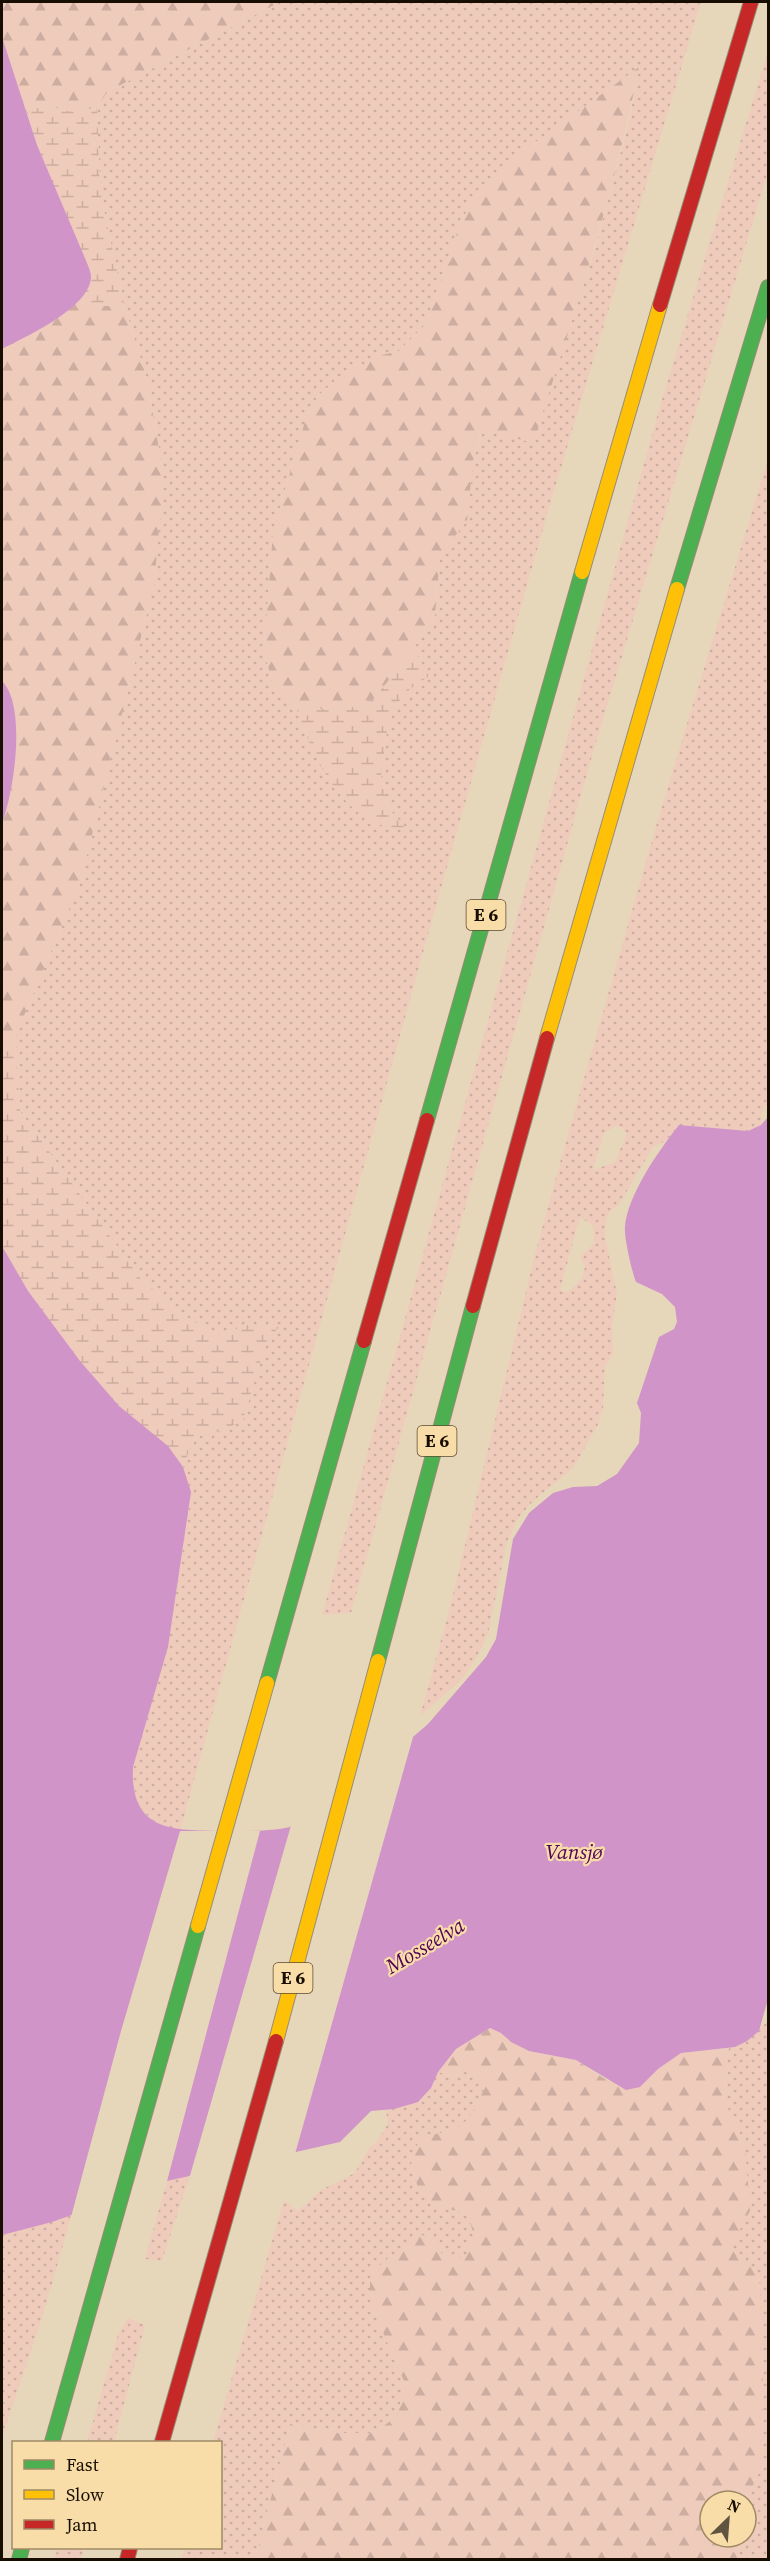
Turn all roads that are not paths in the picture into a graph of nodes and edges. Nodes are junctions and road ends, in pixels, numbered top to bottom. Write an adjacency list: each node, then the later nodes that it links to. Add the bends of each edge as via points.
1 (751, 2): 3 (highway, E 6, via 617,450)
2 (768, 288): 4 (highway, E 6, via 668,616 493,1229 201,2314)
3 (52, 2441)
4 (162, 2441)

